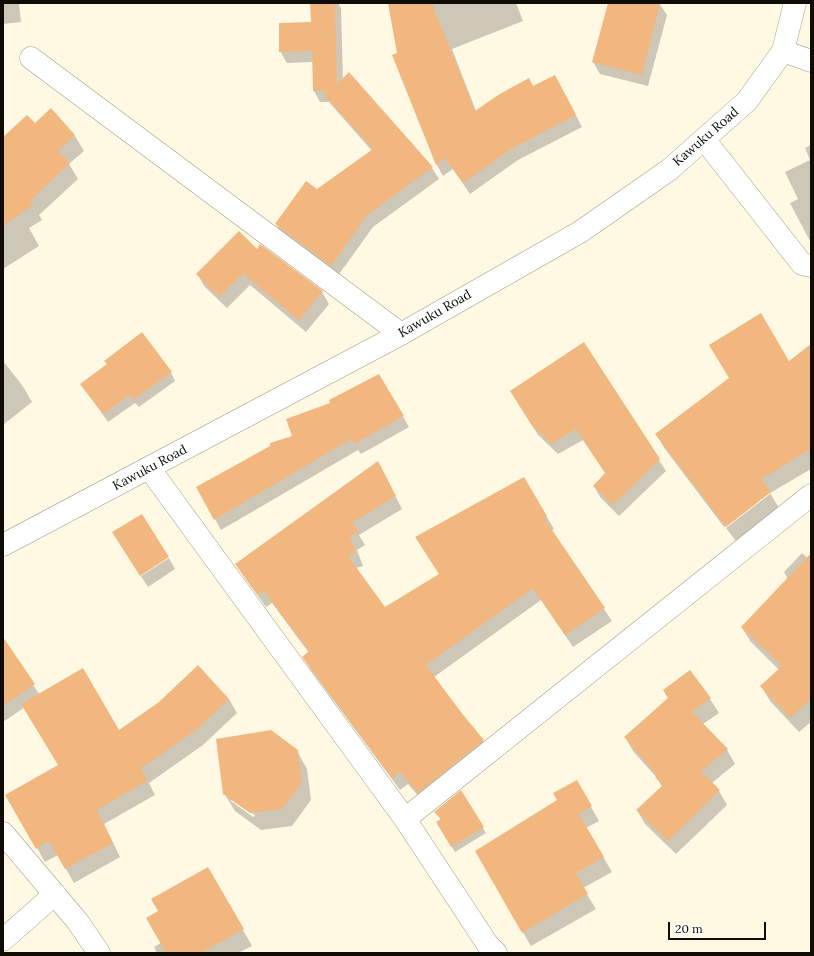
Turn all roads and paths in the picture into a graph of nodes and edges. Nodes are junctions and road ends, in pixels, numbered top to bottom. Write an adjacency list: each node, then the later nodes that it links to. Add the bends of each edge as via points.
1 (795, 3): 2 (street, Kawuku Road)
2 (783, 51): 4 (street); 5 (street, Kawuku Road, via 747,101)
3 (31, 58): 7 (street)
4 (811, 61)
5 (704, 139): 6 (street, via 802,264); 7 (street, Kawuku Road, via 669,170 580,232)
6 (811, 266)
7 (401, 334): 8 (street, Kawuku Road)
8 (149, 468): 10 (street, Kawuku Road); 11 (street)
9 (811, 495): 11 (street)
10 (3, 545)
11 (406, 819): 16 (street, via 488,945)
12 (3, 834): 13 (street)
13 (54, 894): 14 (street); 15 (street, via 78,922)
14 (3, 940)
15 (99, 953)
16 (496, 953)

